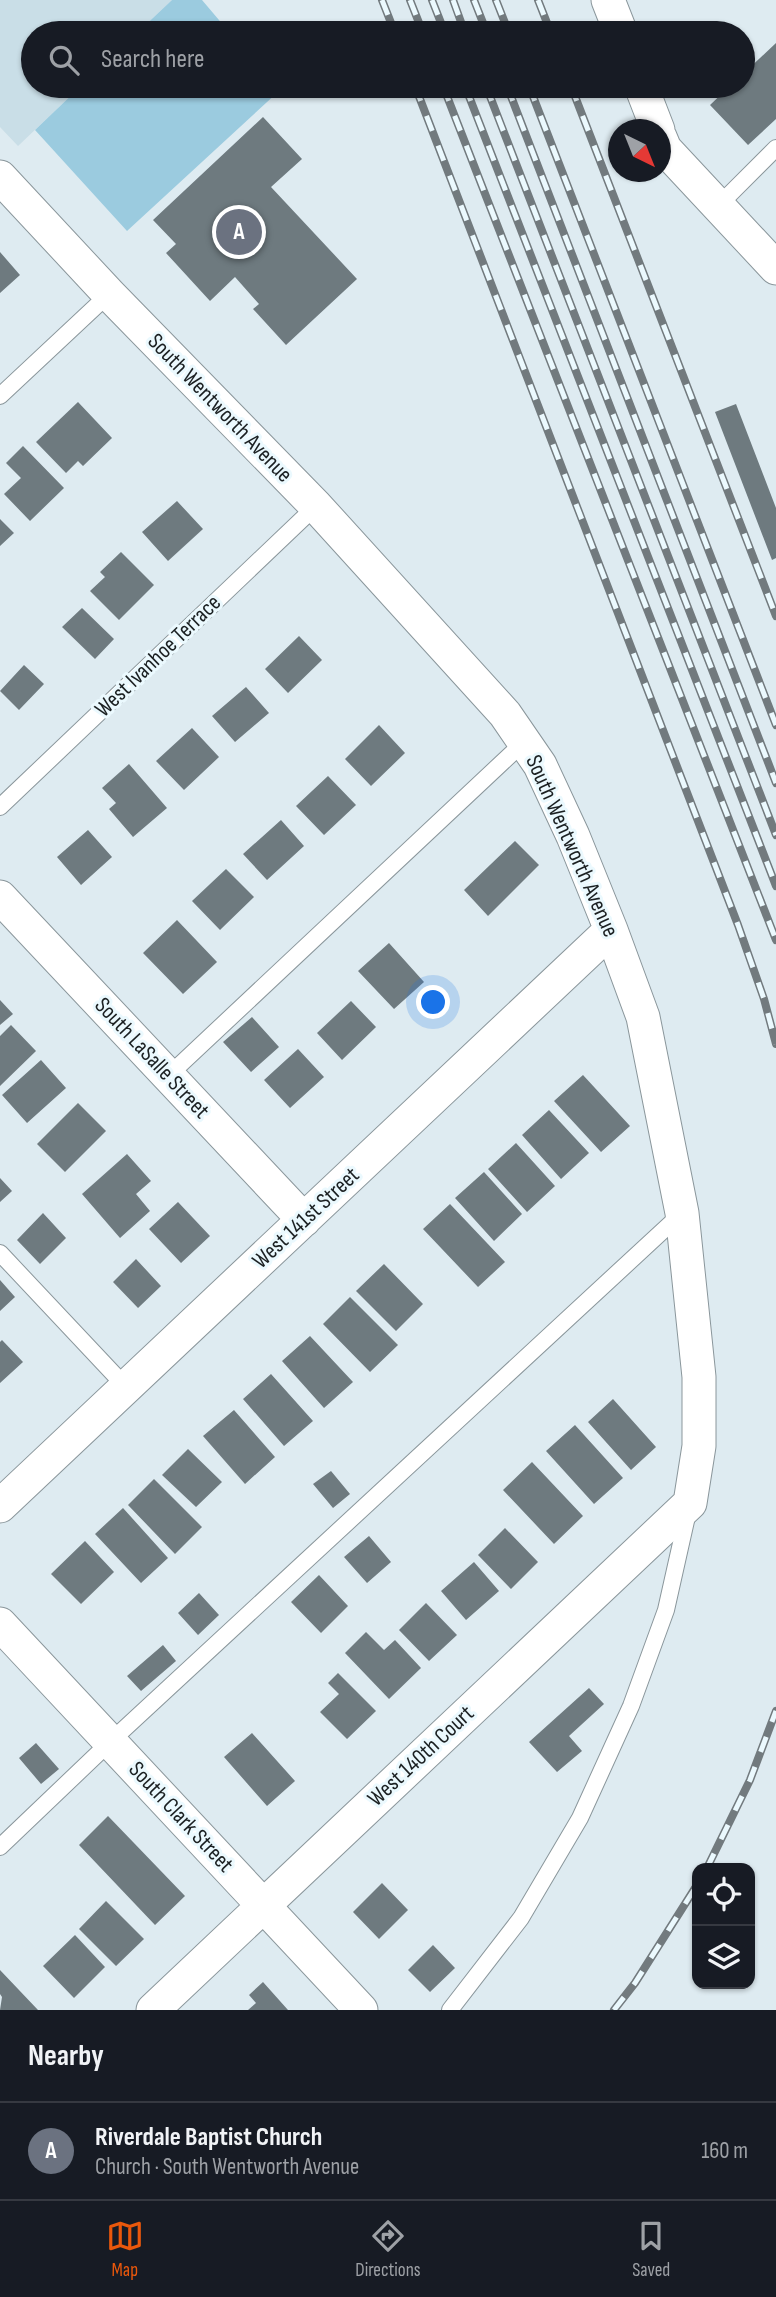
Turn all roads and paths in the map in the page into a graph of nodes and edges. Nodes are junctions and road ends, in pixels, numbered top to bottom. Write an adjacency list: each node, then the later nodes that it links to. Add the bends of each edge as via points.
1 (608, 0): 2 (street)
2 (616, 21)
3 (646, 98): 4 (street)
4 (654, 119)
5 (776, 148): 8 (lane)
6 (671, 150): 8 (street)
7 (0, 177): 10 (street, South Wentworth Avenue)
8 (718, 206): 9 (street)
9 (776, 268)
10 (109, 294): 11 (lane); 12 (street, South Wentworth Avenue)
11 (0, 396)
12 (316, 506): 13 (street, South Wentworth Avenue, via 505,714); 14 (lane, West Ivanhoe Terrace)
13 (524, 742): 16 (street, South Wentworth Avenue, via 540,765 573,836); 17 (lane)
14 (0, 807)
15 (0, 897): 17 (street, South LaSalle Street)
16 (611, 930): 18 (street, South Wentworth Avenue, via 642,1017); 19 (street, West 141st Street)
17 (168, 1076): 19 (street, South LaSalle Street)
18 (682, 1213): 22 (street, South Wentworth Avenue, via 699,1377 699,1446); 25 (lane)
19 (304, 1220): 21 (street, West 141st Street)
20 (0, 1253): 21 (lane)
21 (126, 1387): 23 (street, West 141st Street)
22 (690, 1503): 27 (street, West 140th Court); 30 (lane, via 666,1610 631,1706 580,1818 521,1918)
23 (0, 1506)
24 (0, 1624): 25 (street, South Clark Street)
25 (110, 1742): 26 (lane); 27 (street, South Clark Street)
26 (0, 1847)
27 (263, 1905): 28 (street, West 140th Court); 29 (street, South Clark Street)
28 (153, 2010)
29 (361, 2010)
30 (450, 2010)

